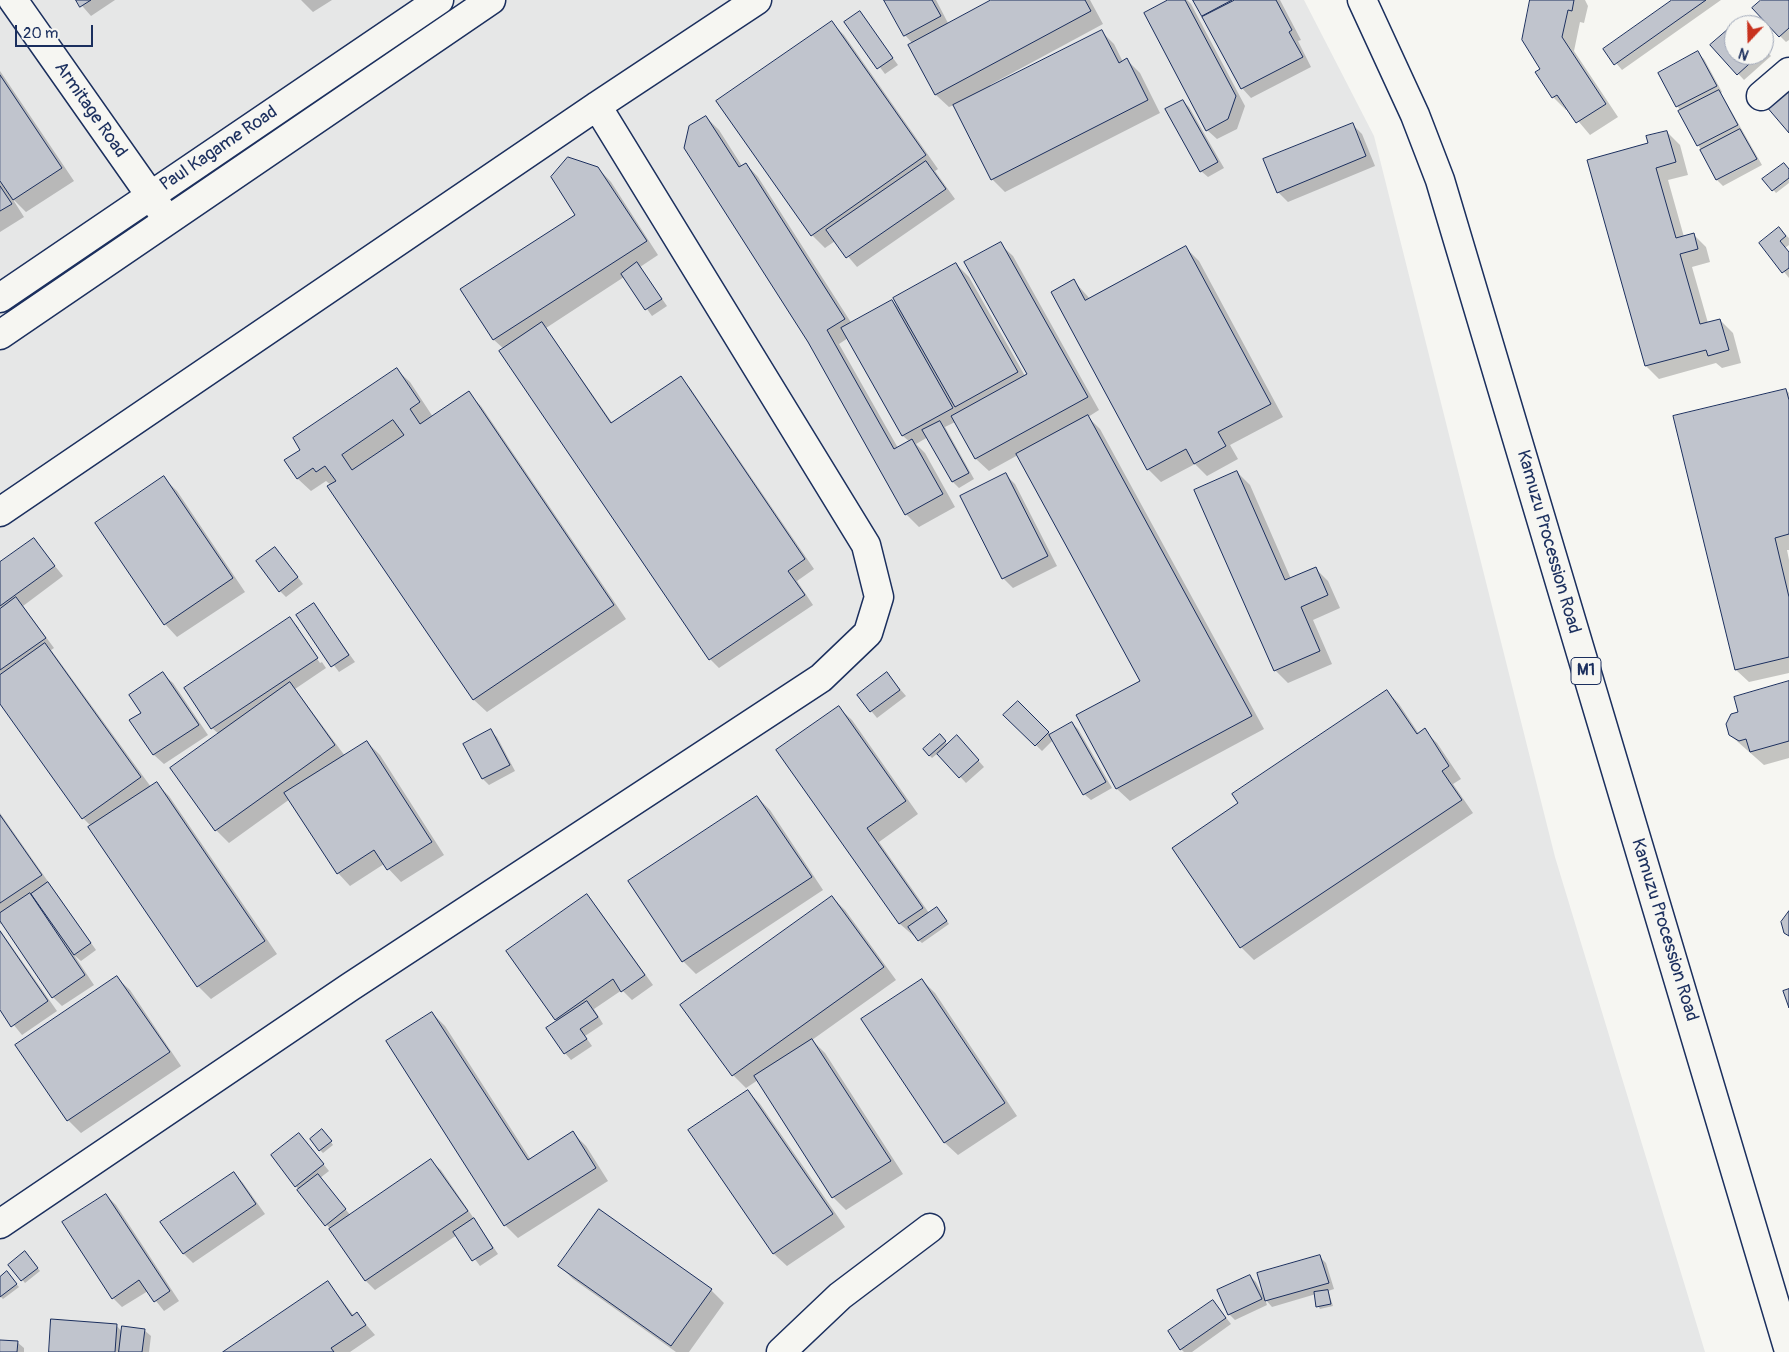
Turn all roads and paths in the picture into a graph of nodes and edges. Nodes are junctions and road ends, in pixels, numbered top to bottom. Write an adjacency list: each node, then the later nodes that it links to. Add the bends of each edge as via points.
1 (13, 0): 9 (main road, Armitage Road)
2 (439, 0): 9 (main road, Paul Kagame Road)
3 (491, 0): 10 (main road)
4 (757, 0): 8 (main road)
5 (1362, 0): 16 (main road, Kamuzu Procession Road / M1, via 1415,114 1443,189)
6 (1789, 72): 7 (main road)
7 (1761, 96)
8 (596, 106): 13 (main road); 14 (main road, via 866,544 879,597 868,633 821,678 350,987)
9 (150, 196): 10 (main road, Armitage Road); 11 (main road, Paul Kagame Road)
10 (167, 219): 12 (main road)
11 (0, 298)
12 (0, 335)
13 (0, 512)
14 (0, 1224)
15 (930, 1228): 17 (main road, via 840,1296)
16 (1788, 1344)
17 (781, 1352)

